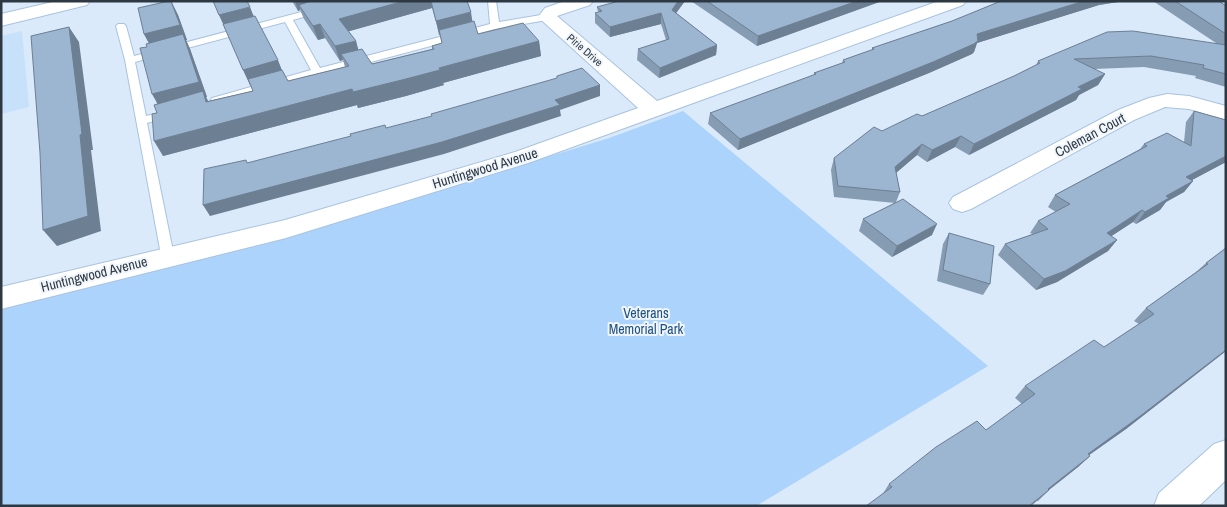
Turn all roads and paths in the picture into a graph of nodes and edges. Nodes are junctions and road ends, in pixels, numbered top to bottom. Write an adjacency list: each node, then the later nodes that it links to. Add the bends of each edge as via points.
1 (81, 1): 8 (street)
2 (354, 1): 7 (lane)
3 (492, 1): 10 (lane)
4 (584, 1): 6 (street, via 551,12)
5 (957, 1): 15 (street, Huntingwood Avenue)
6 (547, 17): 10 (lane); 15 (street, Pirie Drive)
7 (288, 18): 11 (lane); 12 (lane)
8 (1, 20)
9 (121, 26): 11 (lane)
10 (495, 26): 12 (lane)
11 (130, 60): 17 (lane)
12 (317, 72): 13 (lane)
13 (206, 103)
14 (178, 111): 17 (lane)
15 (655, 111): 19 (street, Huntingwood Avenue, via 523,157 286,229)
16 (1226, 113): 18 (street, Coleman Court, via 1168,100 1153,105 1126,115)
17 (141, 121): 19 (lane)
18 (962, 203)
19 (167, 256): 20 (street, Huntingwood Avenue)
20 (1, 298)
21 (1226, 456): 22 (street)
22 (1172, 506)

